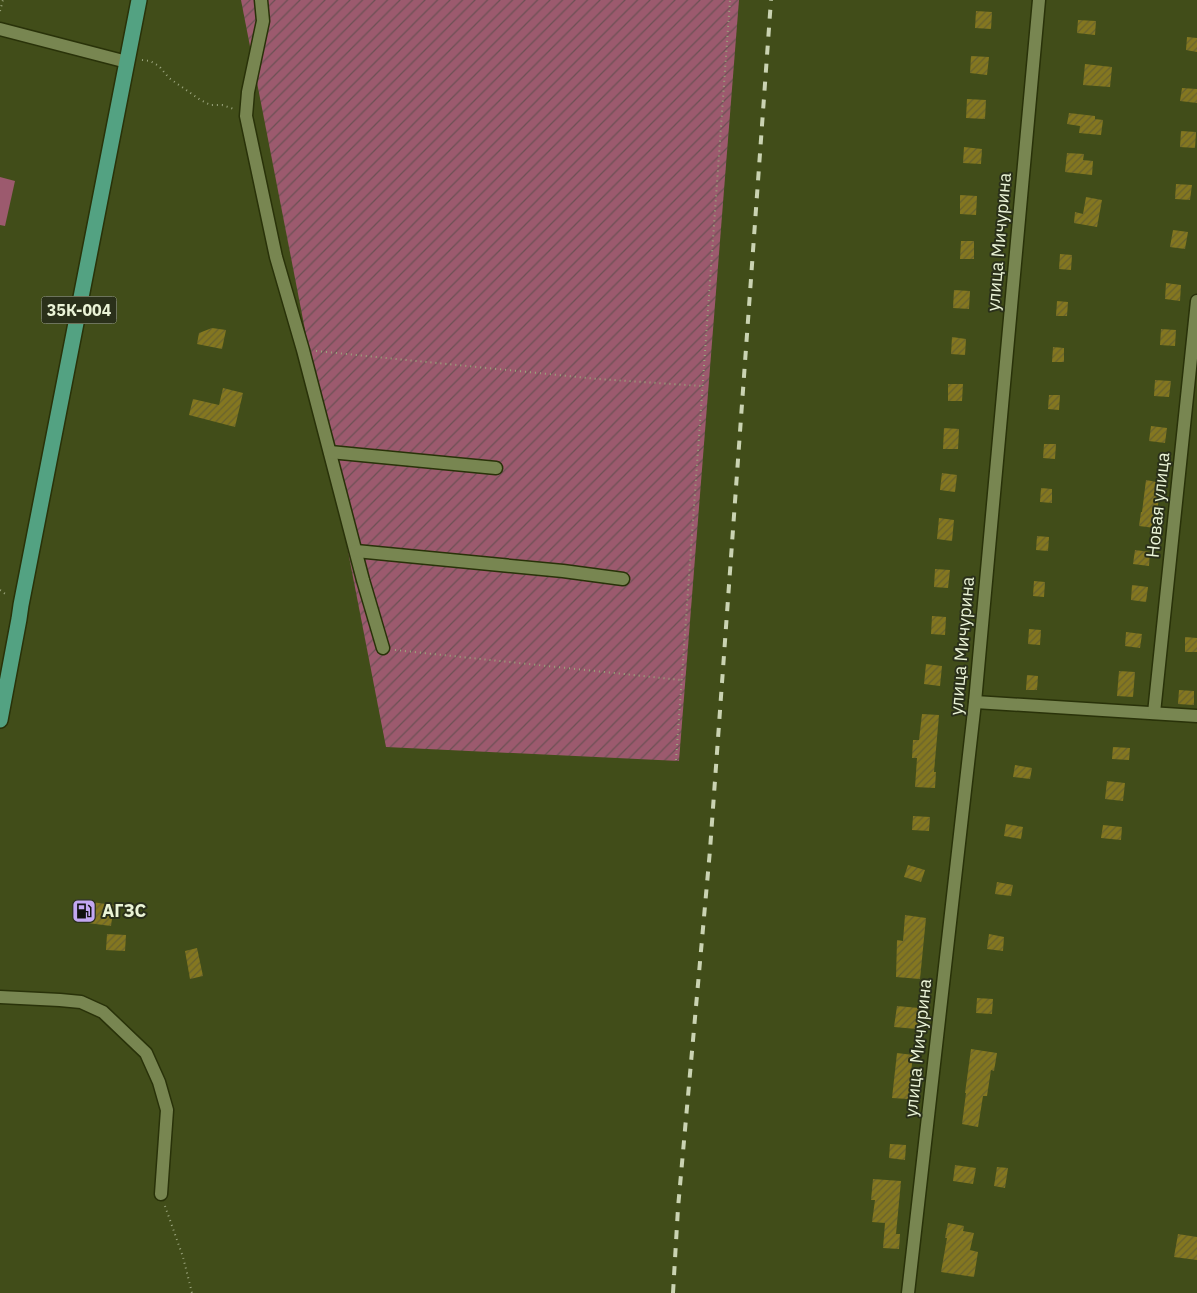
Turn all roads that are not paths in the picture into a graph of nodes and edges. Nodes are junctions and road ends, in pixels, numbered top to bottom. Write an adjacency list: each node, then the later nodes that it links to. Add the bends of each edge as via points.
1 (139, 0): 5 (main road, 35К-004)
2 (261, 0): 7 (street, via 263,21 246,116 276,257)
3 (1039, 0): 12 (street, улица Мичурина)
4 (0, 29): 5 (street)
5 (127, 62): 15 (main road, 35К-004)
6 (1197, 301): 13 (street, Новая улица)
7 (330, 452): 8 (street); 9 (street)
8 (496, 468)
9 (356, 551): 10 (street); 11 (street)
10 (623, 579)
11 (383, 648)
12 (975, 702): 13 (street); 18 (street, улица Мичурина)
13 (1154, 713): 14 (street)
14 (1197, 716)
15 (0, 720)
16 (0, 997): 17 (street, via 81,1002 103,1012 146,1053 167,1110)
17 (161, 1194)
18 (908, 1293)

